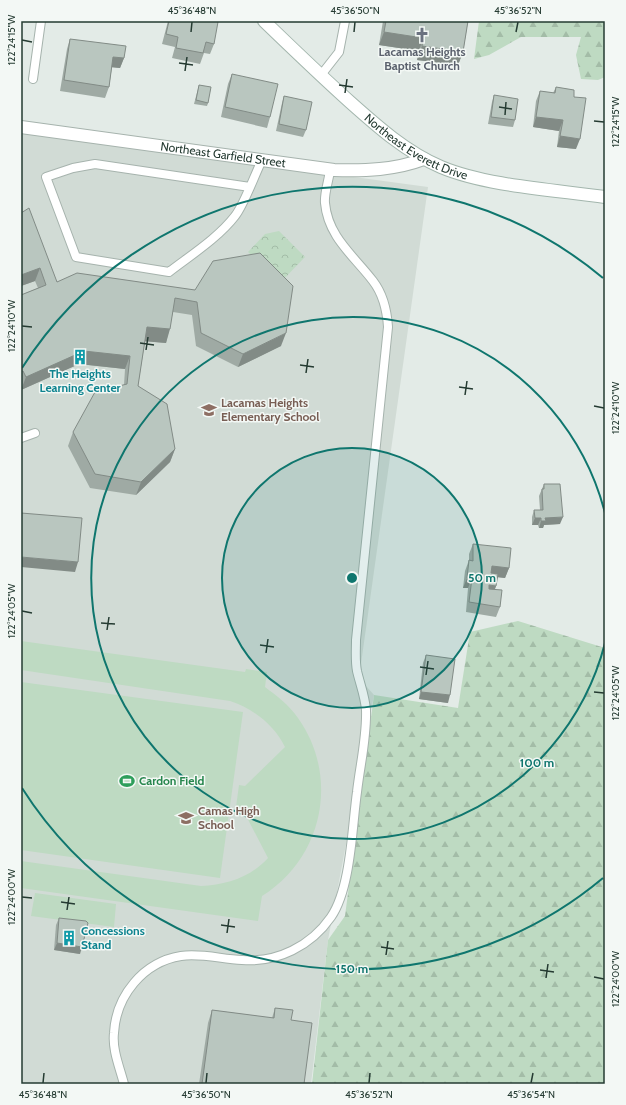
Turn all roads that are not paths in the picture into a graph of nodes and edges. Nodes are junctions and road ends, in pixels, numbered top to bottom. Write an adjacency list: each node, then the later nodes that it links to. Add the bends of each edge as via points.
1 (41, 21): 5 (lane)
2 (264, 21): 4 (street, Northeast Everett Drive)
3 (345, 21): 4 (lane, via 339,52)
4 (321, 75): 8 (street, Northeast Everett Drive, via 375,125)
5 (33, 79)
6 (21, 127): 7 (street, Northeast Garfield Street)
7 (262, 160): 9 (street, Northeast Garfield Street); 10 (lane)
8 (424, 160): 9 (street, Northeast Garfield Street, via 372,171); 11 (street, Northeast Everett Drive, via 481,178)
9 (330, 170): 14 (lane, via 325,202 332,228 339,241 378,288 388,327 356,640 357,670 364,695 366,723 343,889 332,915 323,928 290,952 277,957 252,960 180,956 160,963 139,977 123,999 114,1034 117,1060)
10 (250, 187): 10 (lane, via 95,164 46,177 76,257 169,272 236,216)
11 (605, 197)
12 (35, 433): 13 (lane)
13 (21, 438)
14 (124, 1084)

